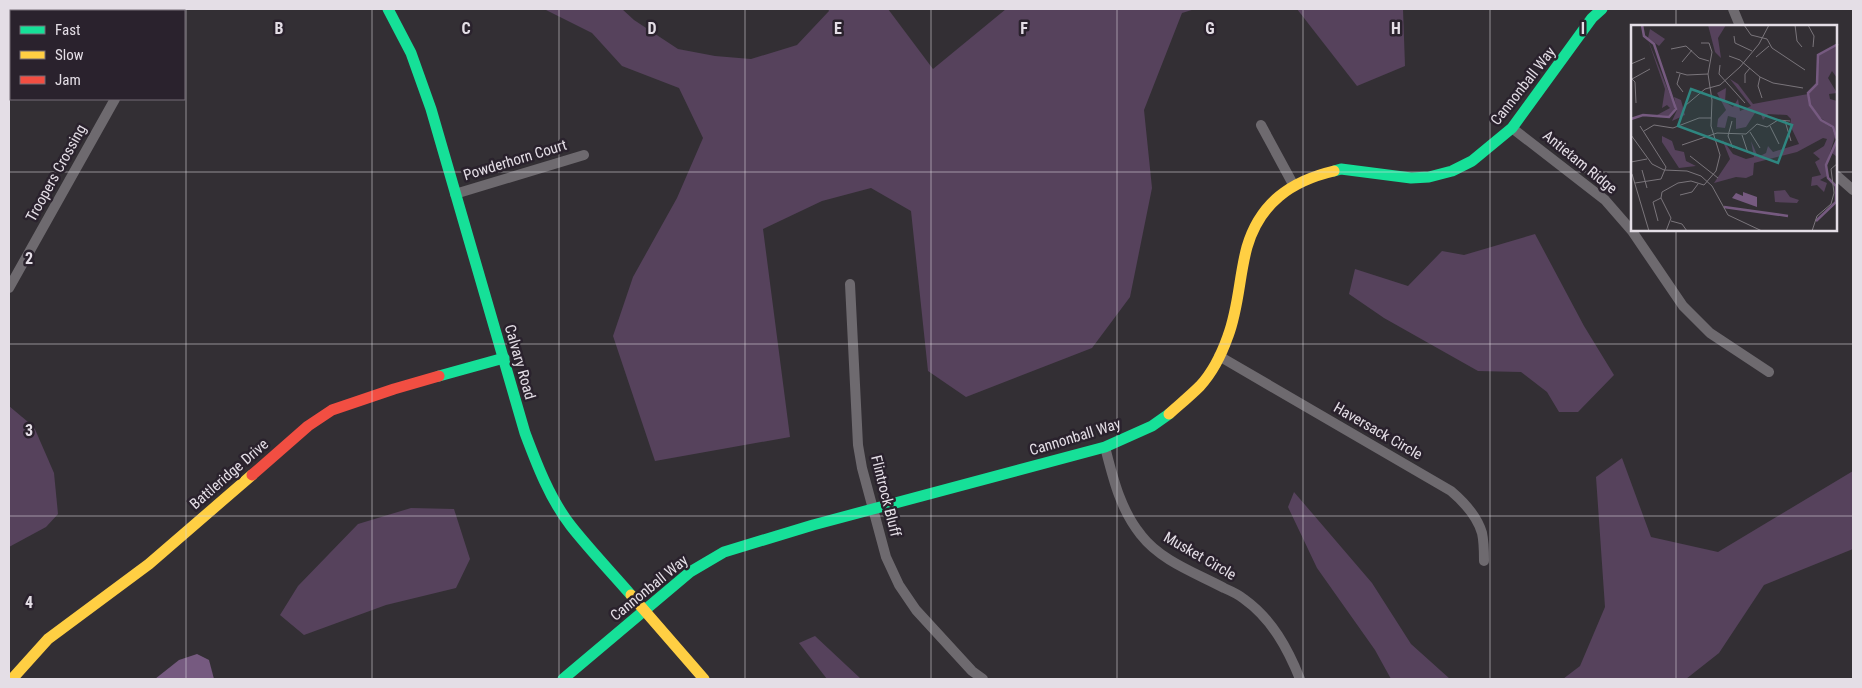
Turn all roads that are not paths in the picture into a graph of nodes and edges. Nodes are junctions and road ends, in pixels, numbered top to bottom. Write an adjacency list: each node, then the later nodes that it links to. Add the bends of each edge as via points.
1 (388, 9): 12 (street, Calvary Road, via 411,52)
2 (1602, 9): 7 (street, Cannonball Way, via 1592,18)
3 (1733, 9): 4 (street)
4 (1740, 25)
5 (114, 100): 16 (street, Troopers Crossing)
6 (1261, 125): 10 (street)
7 (1512, 128): 10 (street, Cannonball Way, via 1472,162 1437,175 1411,178 1341,169 1316,175); 13 (street, Antietam Ridge, via 1605,200)
8 (584, 155): 12 (street, Powderhorn Court)
9 (1837, 176): 11 (street)
10 (1294, 186): 17 (street, Cannonball Way, via 1281,193 1256,224 1247,248 1228,336)
11 (1853, 190)
12 (455, 194): 18 (street, Calvary Road)
13 (1631, 230)
14 (1632, 231): 19 (street, Antietam Ridge, via 1683,306 1710,333)
15 (850, 284): 21 (street, Flintrock Bluff, via 858,446)
16 (9, 288)
17 (1219, 356): 20 (street, Cannonball Way, via 1201,385 1167,416); 22 (street, Haversack Circle, via 1451,491 1477,522 1482,534)
18 (504, 358): 23 (street, Calvary Road, via 525,433 554,502); 24 (street, Battleridge Drive, via 332,410 289,441 128,581 46,641)
19 (1769, 372)
20 (1105, 447): 21 (street, Cannonball Way); 28 (street, Musket Circle, via 1120,499 1141,536 1171,561 1244,598 1258,610 1284,644)
21 (873, 509): 23 (street, Cannonball Way, via 724,552 690,572); 27 (street, Flintrock Bluff, via 886,557 899,585 916,610 972,672)
22 (1484, 561)
23 (644, 610): 25 (street, Cannonball Way); 26 (street, Calvary Road)
24 (12, 679)
25 (563, 679)
26 (704, 679)
27 (983, 679)
28 (1300, 679)

